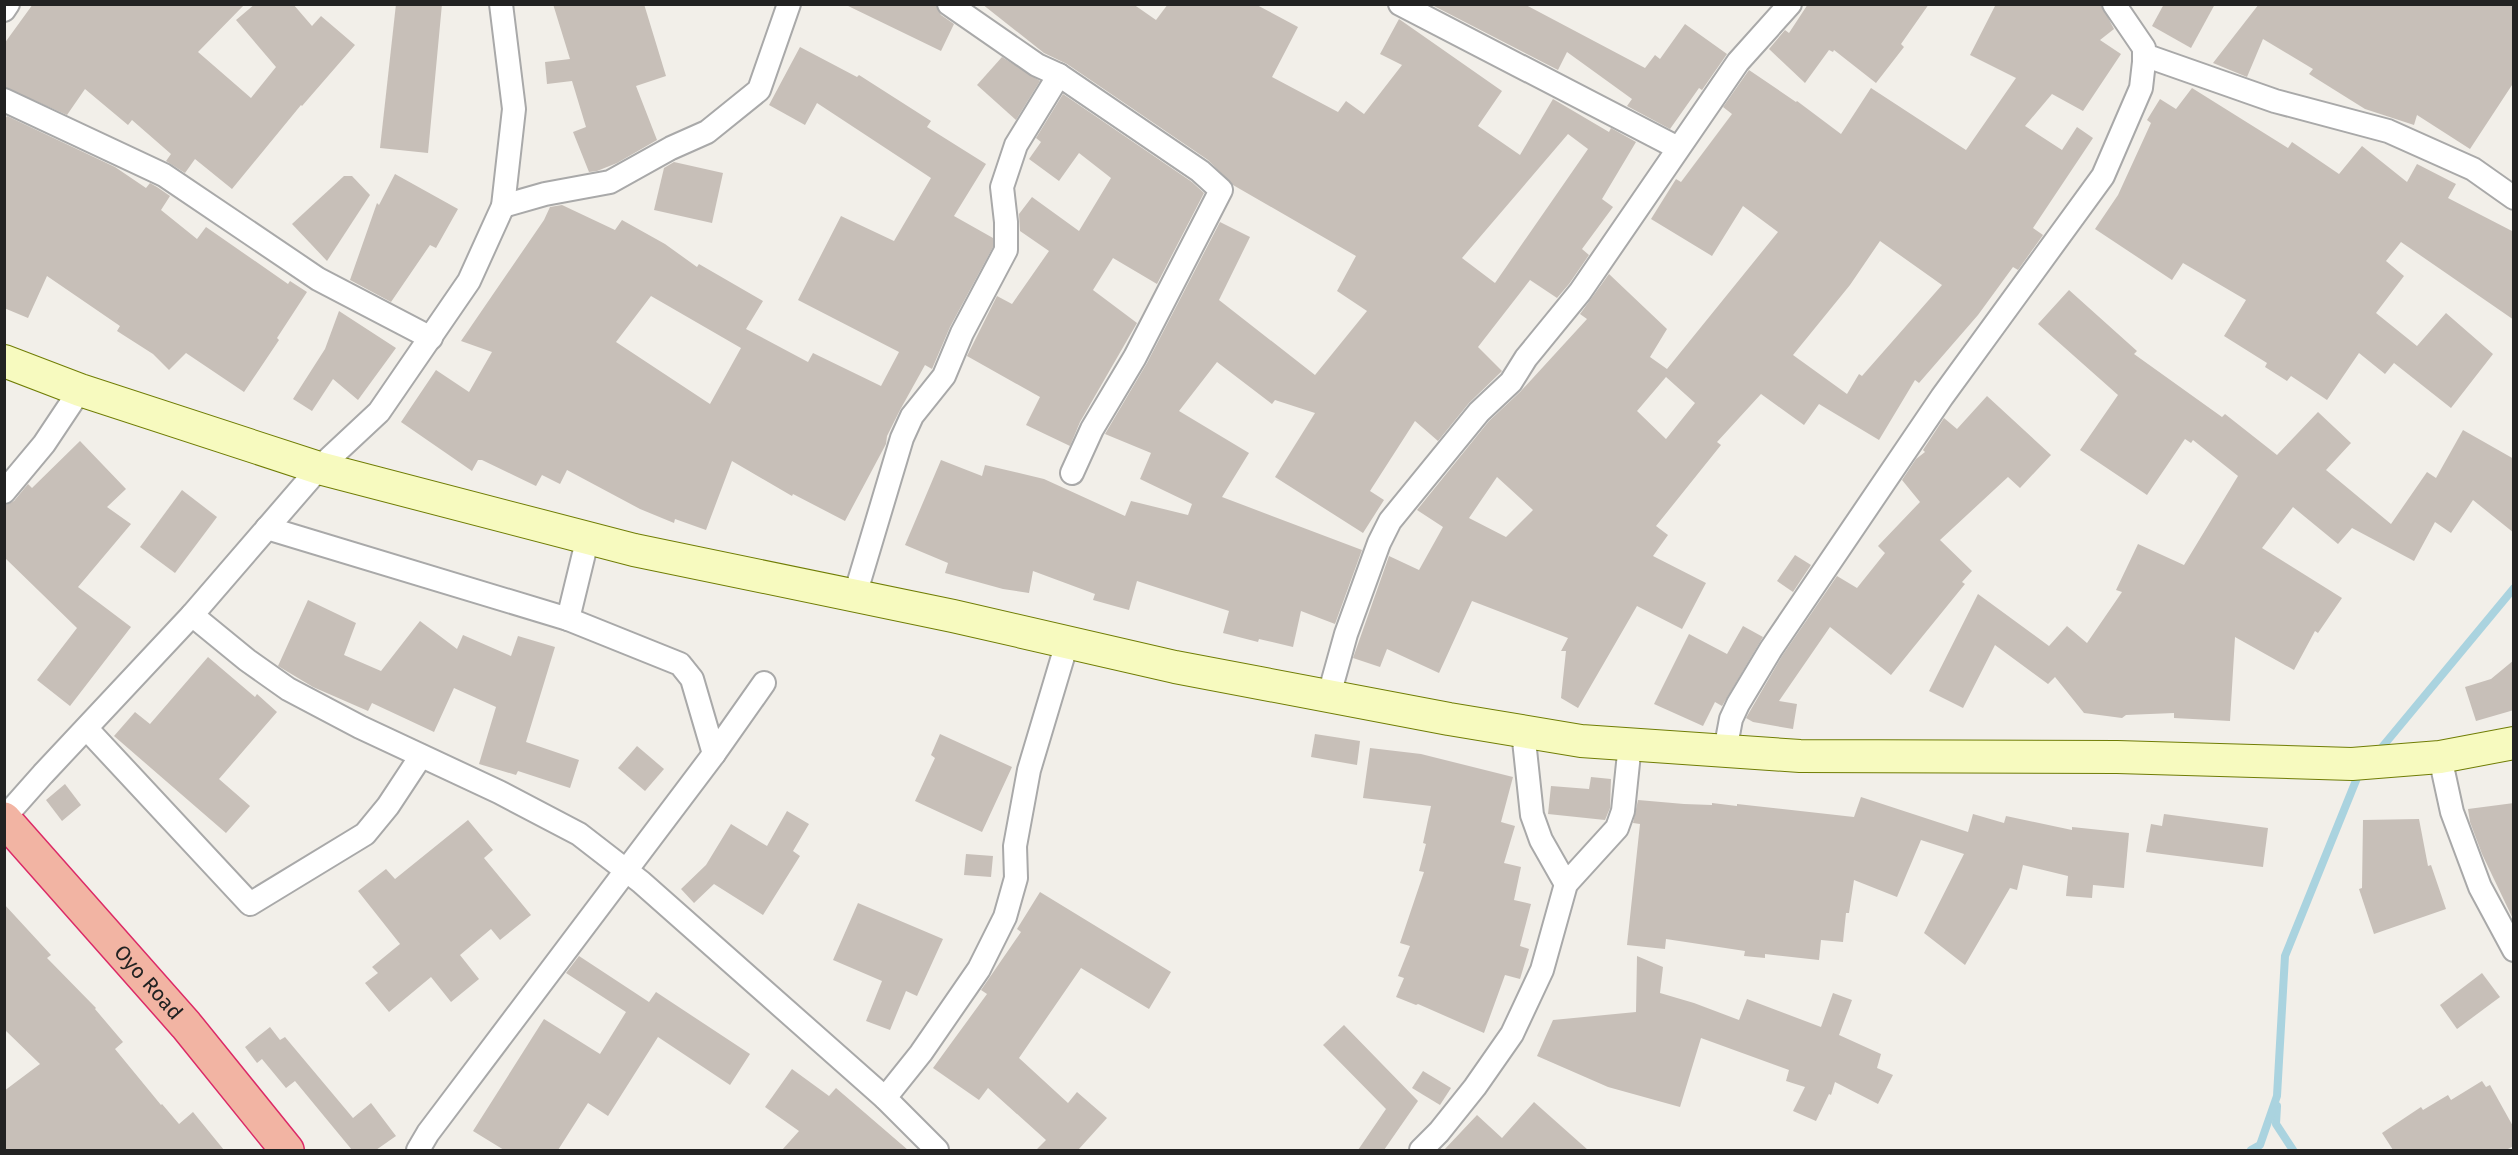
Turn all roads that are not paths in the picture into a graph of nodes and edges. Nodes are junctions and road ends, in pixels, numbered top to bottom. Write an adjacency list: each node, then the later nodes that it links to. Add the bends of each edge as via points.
1 (8, 4): 8 (street)
2 (501, 4): 14 (street, via 514,109)
3 (789, 4): 14 (street, via 759,90 707,132 610,182)
4 (949, 4): 10 (street, via 1037,65)
5 (1400, 4): 12 (street)
6 (1790, 4): 12 (street, via 1738,62)
7 (2114, 4): 9 (street, via 2144,48)
8 (4, 10)
9 (2144, 55): 13 (street, via 2275,101 2388,131 2473,169); 33 (street, via 2141,88 2103,176 1942,397 1771,649 1731,719)
10 (1059, 75): 19 (street, via 1200,171 1221,190); 23 (street, via 1016,145 1002,187 1006,250 944,376 912,416 902,438)
11 (4, 100): 15 (street, via 164,175 318,279)
12 (1678, 148): 28 (street, via 1580,292 1511,382 1479,412 1390,521 1346,634)
13 (2514, 198)
14 (503, 206): 15 (street, via 469,281)
15 (431, 338): 18 (street, via 379,412)
16 (4, 361): 17 (main road)
17 (80, 390): 18 (main road); 20 (street, via 44,444)
18 (319, 468): 21 (street); 22 (main road)
19 (1072, 473)
20 (4, 492)
21 (267, 528): 24 (street); 25 (street)
22 (588, 537): 23 (main road); 25 (street)
23 (855, 596): 26 (main road)
24 (192, 615): 29 (street); 35 (street, via 288,689)
25 (568, 619): 34 (street, via 680,664 693,679)
26 (1067, 643): 28 (main road); 41 (street, via 1029,770 1015,846 1016,878 1005,917 979,969)
27 (764, 683): 34 (street)
28 (1329, 695): 30 (main road)
29 (87, 729): 35 (street, via 250,904 365,834); 37 (street)
30 (1522, 731): 32 (main road); 39 (street, via 1532,815)
31 (2514, 743): 36 (main road)
32 (1630, 744): 33 (main road); 39 (street, via 1623,811 1617,828)
33 (1725, 751): 36 (main road, via 1800,756 2117,757 2352,764)
34 (714, 754): 38 (street)
35 (422, 756): 38 (street, via 579,834)
36 (2440, 757): 40 (street, via 2451,812 2480,886)
37 (4, 818): 43 (highway, Oyo Road, via 186,1025)
38 (626, 870): 41 (street); 42 (street)
39 (1566, 884): 45 (street, via 1542,970 1512,1034 1475,1087)
40 (2514, 950)
41 (885, 1098): 44 (street)
42 (429, 1145)
43 (287, 1150)
44 (937, 1150)
45 (1421, 1150)

